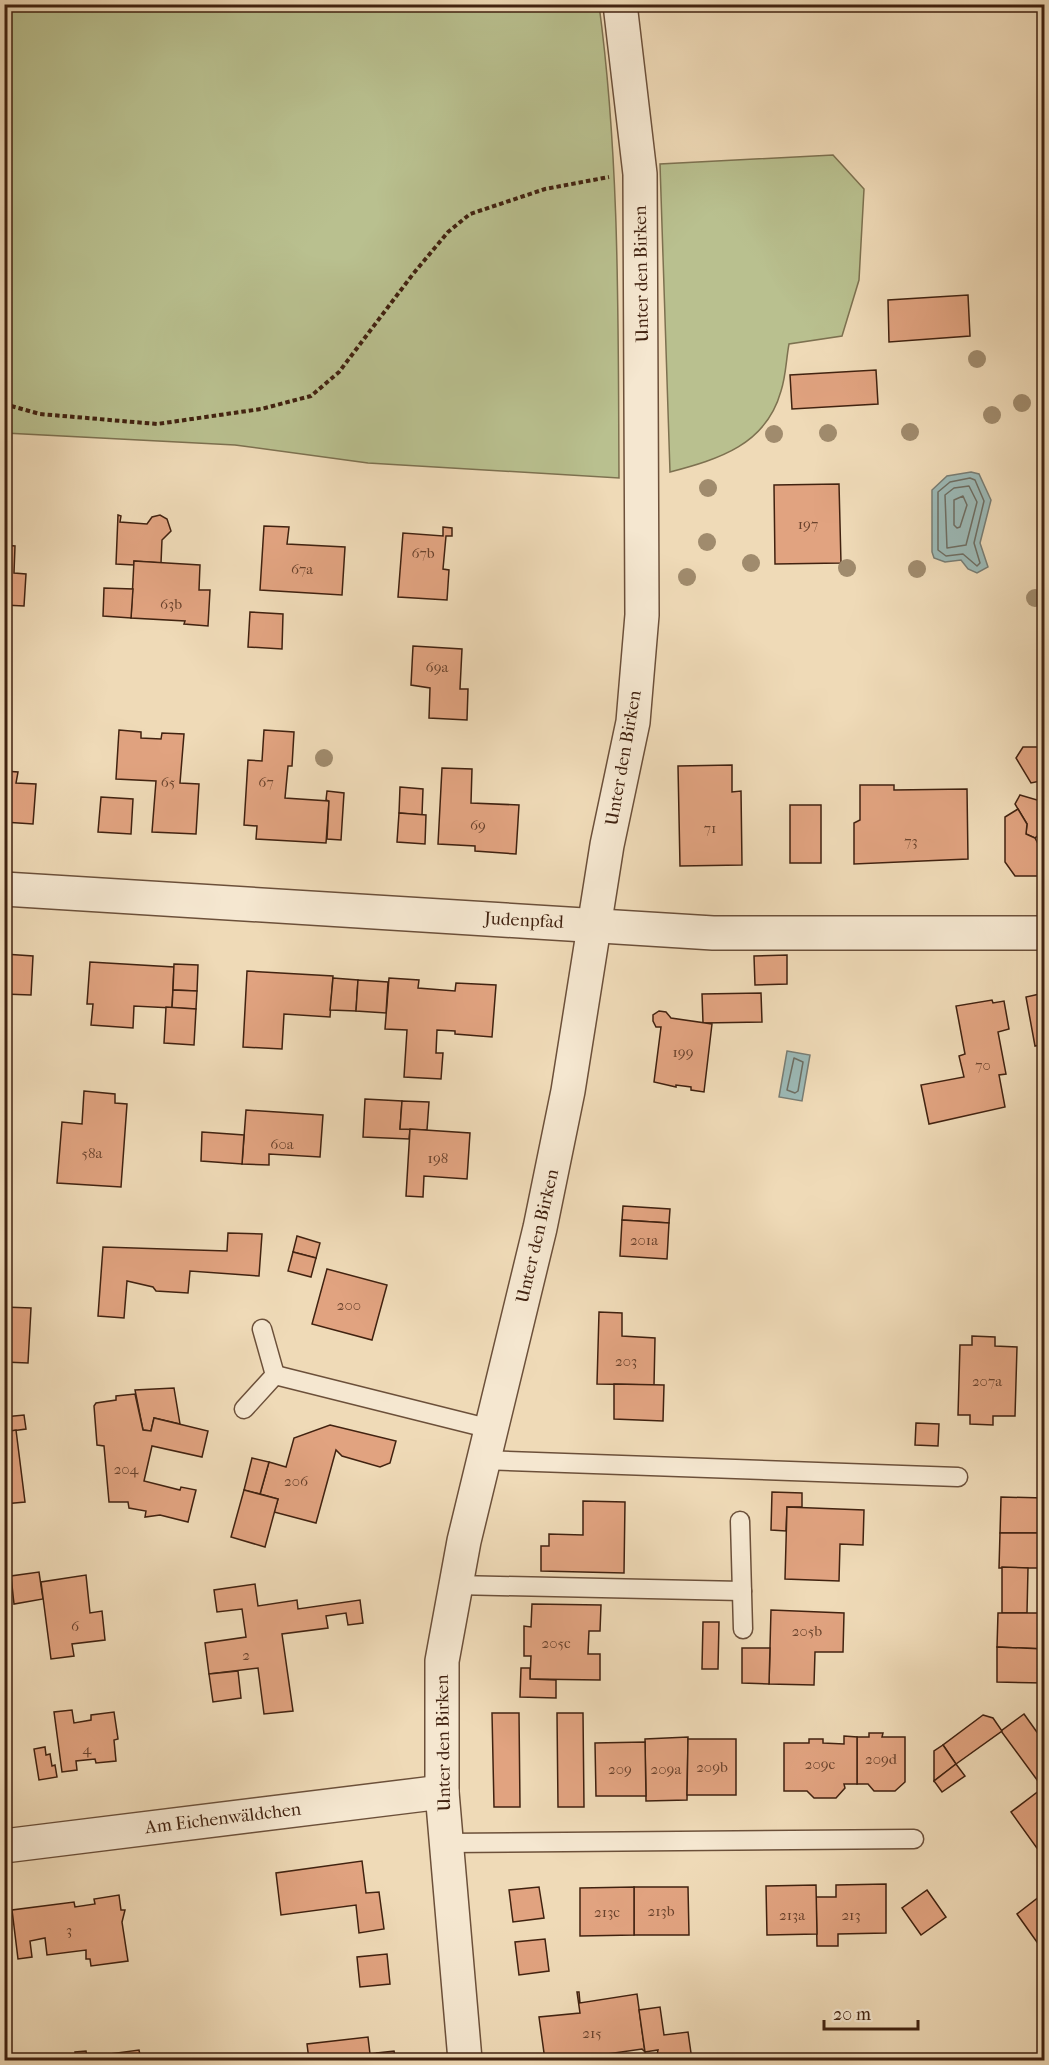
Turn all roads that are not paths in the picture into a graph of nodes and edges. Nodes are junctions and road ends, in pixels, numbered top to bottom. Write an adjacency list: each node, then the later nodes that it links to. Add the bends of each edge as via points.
1 (620, 4): 3 (street, Unter den Birken, via 640,174 642,615 633,722)
2 (4, 889): 3 (street, Judenpfad)
3 (593, 924): 4 (street, Judenpfad, via 713,933); 8 (street, Unter den Birken, via 566,1102)
4 (1044, 933)
5 (262, 1329): 6 (lane)
6 (275, 1376): 7 (lane); 8 (lane)
7 (244, 1410)
8 (491, 1429): 9 (street, Unter den Birken)
9 (483, 1460): 10 (lane); 12 (street, Unter den Birken)
10 (957, 1477)
11 (740, 1521): 13 (lane)
12 (455, 1585): 13 (lane); 15 (street, Unter den Birken, via 442,1661)
13 (742, 1591): 14 (lane)
14 (743, 1629)
15 (442, 1792): 17 (street, Unter den Birken); 18 (street, Am Eichenwäldchen)
16 (914, 1839): 17 (lane)
17 (447, 1843): 19 (street, Unter den Birken)
18 (4, 1846)
19 (465, 2061)

